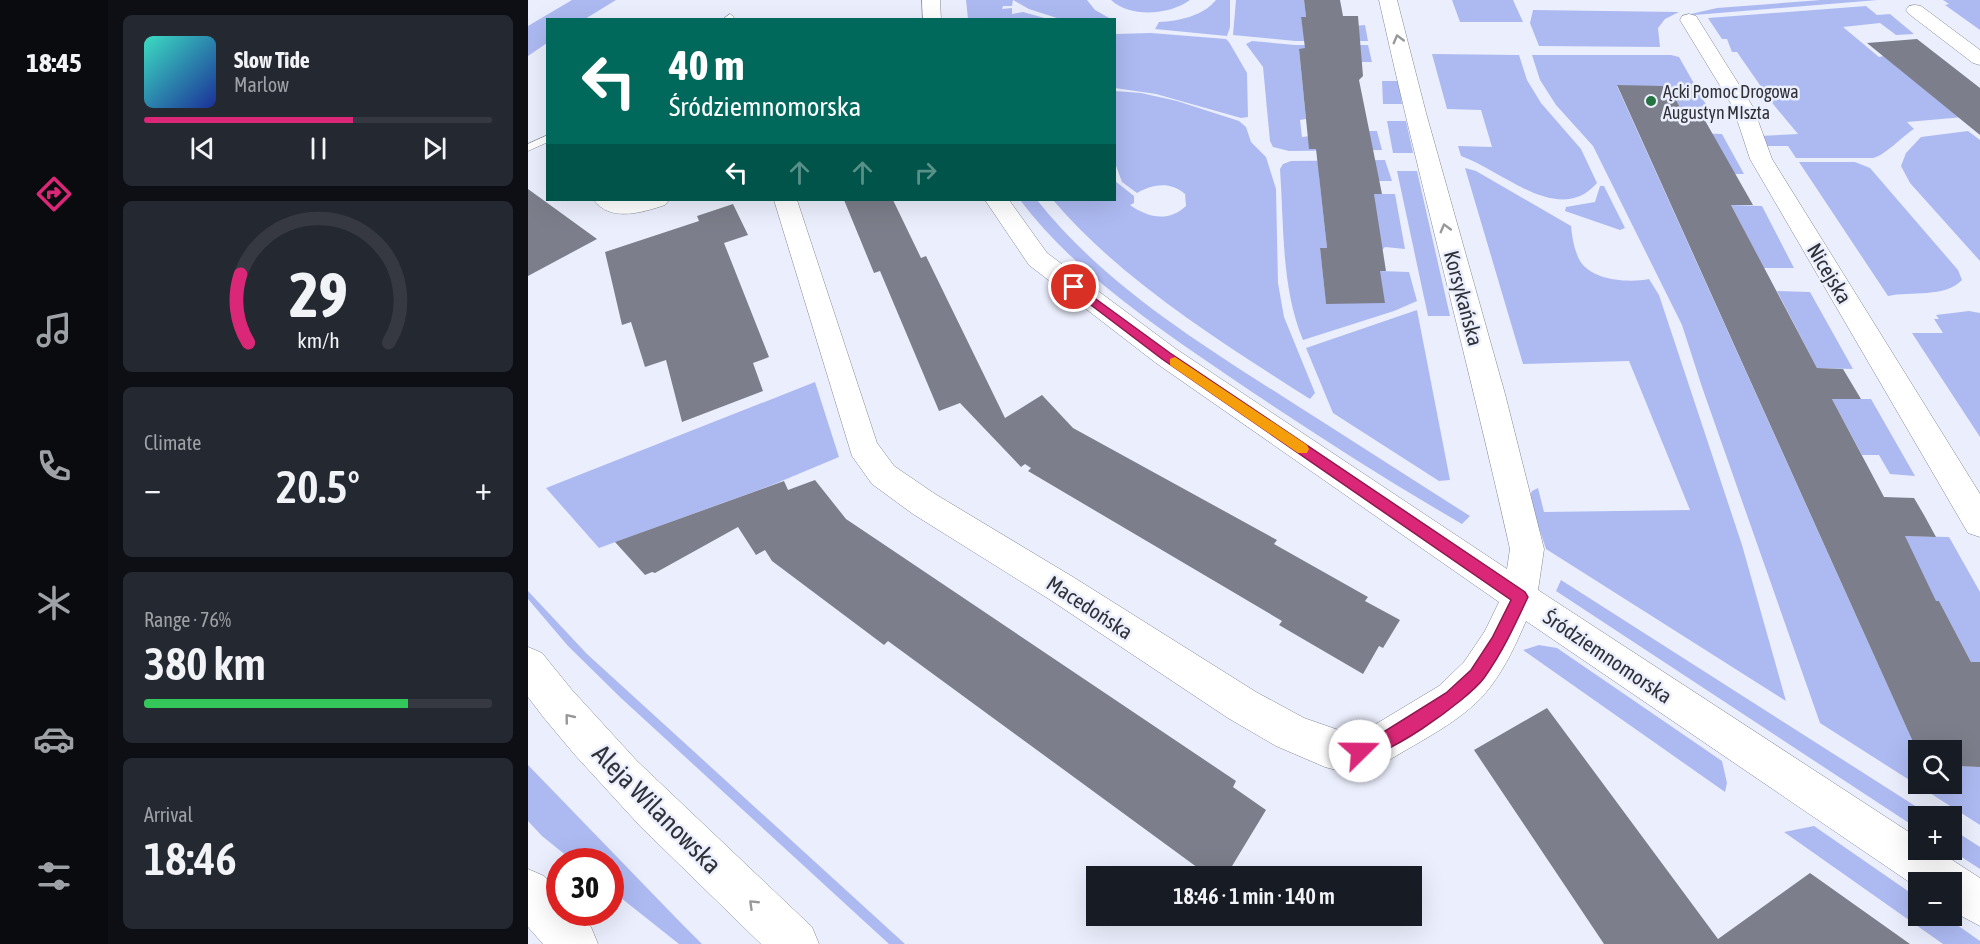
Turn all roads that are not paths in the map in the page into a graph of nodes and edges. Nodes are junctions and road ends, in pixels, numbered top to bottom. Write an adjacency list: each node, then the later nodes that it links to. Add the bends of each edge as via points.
1 (930, 0): 4 (street)
2 (1388, 0): 14 (street, Korsykańska, one-way to 2, via 1527,549)
3 (1915, 10): 6 (street)
4 (932, 18)
5 (1689, 20): 13 (street, Nicejska, via 1743,107 1761,159)
6 (1980, 58)
7 (546, 139): 8 (lane)
8 (528, 148)
9 (608, 201): 10 (street, via 626,208)
10 (653, 201)
11 (785, 201): 14 (street, Macedońska, via 863,447 883,475 1290,732 1347,753 1372,748 1405,730 1452,699 1477,675)
12 (998, 201): 14 (street, Śródziemnomorska, via 1038,259 1166,356)
13 (1980, 523)
14 (1520, 597): 16 (street, Śródziemnomorska)
15 (528, 666): 21 (main road, Aleja Wilanowska, one-way to 15, via 620,776)
16 (1932, 872)
17 (528, 892): 20 (main road)
18 (1962, 892): 19 (street)
19 (1980, 904)
20 (574, 944)
21 (795, 944)

